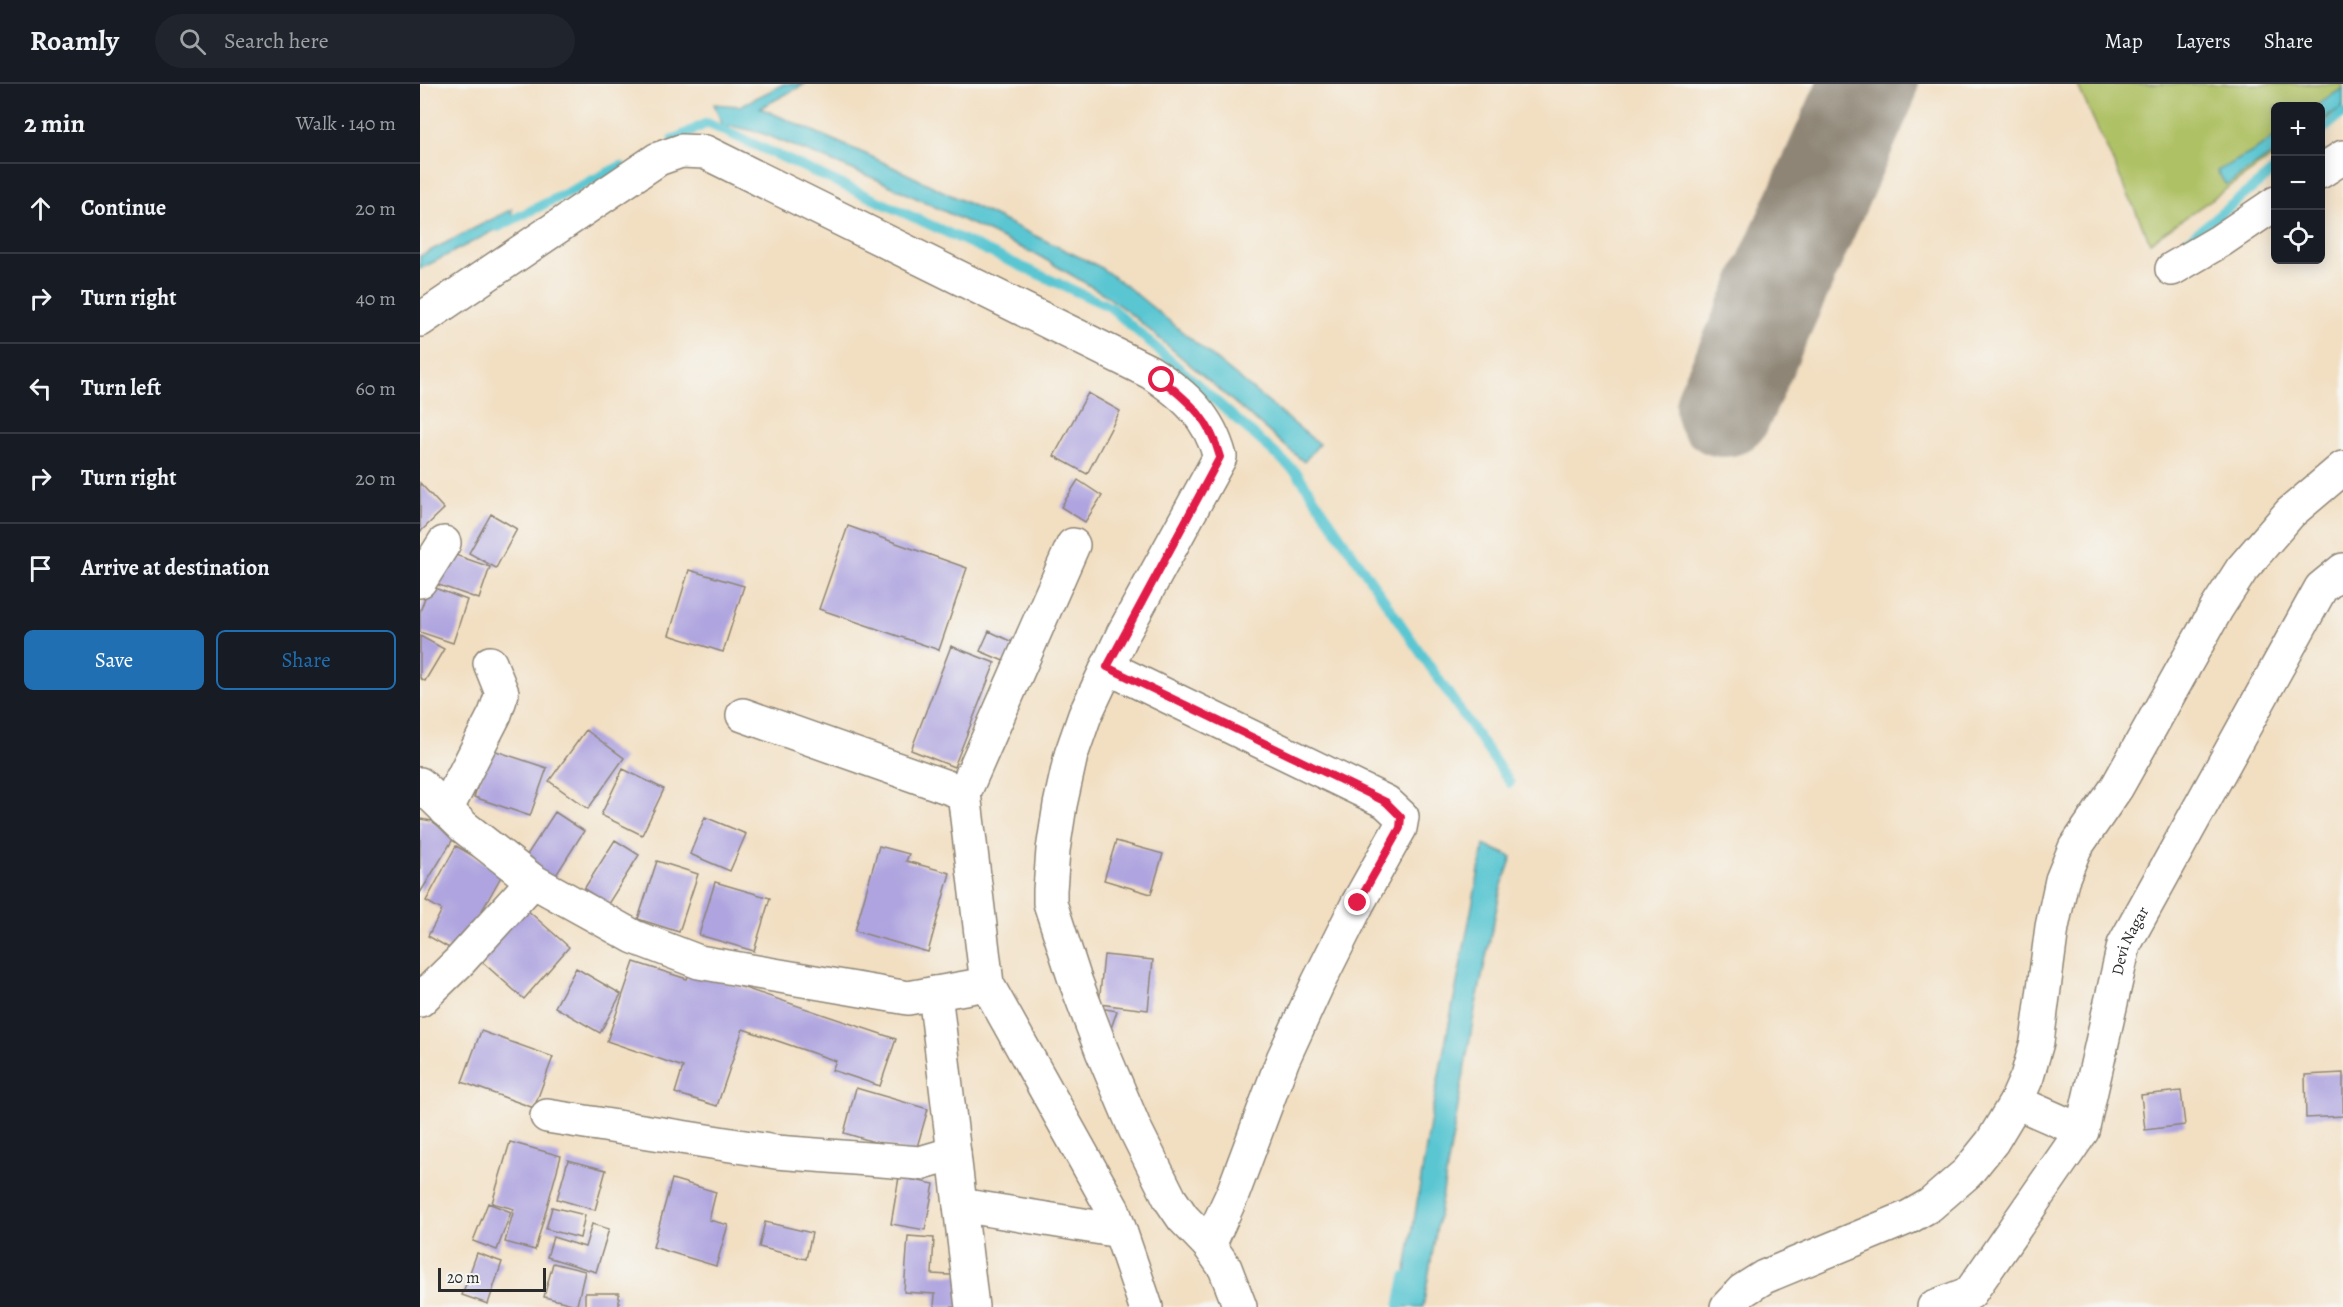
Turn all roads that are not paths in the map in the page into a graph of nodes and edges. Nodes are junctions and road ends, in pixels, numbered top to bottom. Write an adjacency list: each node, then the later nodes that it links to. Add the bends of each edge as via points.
1 (2343, 157): 2 (street)
2 (2325, 169)
3 (2271, 206): 4 (street)
4 (2172, 268)
5 (420, 320): 12 (street, via 658,159 690,150 705,152 1122,358 1162,380 1201,416 1213,434 1220,457)
6 (2343, 468): 21 (street, via 2290,513 2242,569 2117,787 2075,848 2062,880 2055,915 2037,1042)
7 (444, 543): 10 (street)
8 (1073, 545): 15 (street)
9 (2343, 570): 23 (street, Devi Nagar, via 2322,588 2124,945)
10 (420, 581)
11 (490, 663): 16 (street, via 502,693)
12 (1107, 667): 27 (street, via 1071,755 1053,850 1050,903 1102,1051 1135,1129 1170,1199); 27 (street, via 1386,802 1401,817 1400,828 1353,913 1283,1059 1233,1193)
13 (743, 715): 15 (street)
14 (420, 784): 16 (street)
15 (964, 793): 18 (street)
16 (446, 810): 17 (street)
17 (533, 881): 19 (street, via 634,937 699,962 908,998); 20 (street)
18 (987, 984): 19 (street); 26 (street, via 1113,1210)
19 (935, 993): 24 (street)
20 (420, 1000)
21 (2016, 1102): 23 (street); 31 (street, via 1977,1162 1930,1205 1764,1277)
22 (547, 1116): 24 (street, via 776,1152 920,1163)
23 (2082, 1131): 32 (street, Devi Nagar, via 1970,1293)
24 (954, 1153): 25 (street)
25 (960, 1205): 26 (street); 28 (street)
26 (1120, 1231): 29 (street)
27 (1209, 1245): 30 (street, via 1225,1268)
28 (972, 1307)
29 (1146, 1307)
30 (1240, 1307)
31 (1727, 1307)
32 (1934, 1307)

